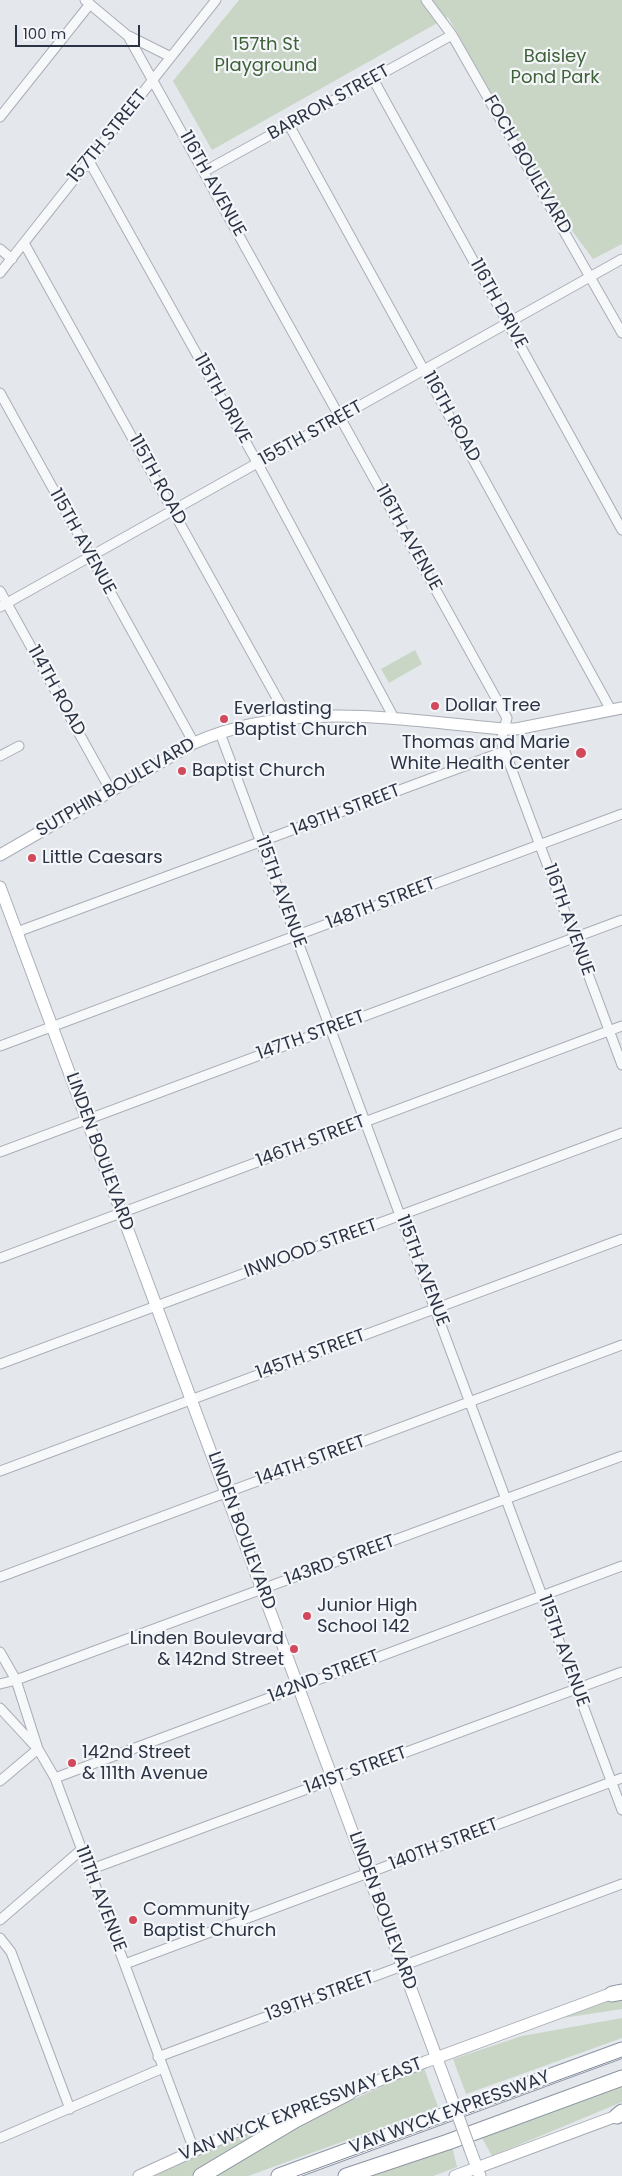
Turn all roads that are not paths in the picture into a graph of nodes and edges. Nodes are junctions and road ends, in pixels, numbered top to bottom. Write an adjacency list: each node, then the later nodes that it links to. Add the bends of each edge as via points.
1 (216, 0): 6 (street, 157TH STREET)
2 (426, 0): 4 (street, FOCH BOULEVARD)
3 (87, 2): 5 (street, 116TH AVENUE); 9 (street)
4 (452, 35): 7 (street, BARRON STREET); 18 (street, FOCH BOULEVARD)
5 (128, 36): 6 (street, 116TH AVENUE); 8 (street, 116TH AVENUE)
6 (171, 57): 8 (street, 157TH STREET)
7 (373, 78): 10 (street, BARRON STREET); 19 (street, 116TH DRIVE)
8 (154, 79): 11 (street, 157TH STREET); 12 (street, 116TH AVENUE)
9 (0, 117)
10 (290, 125): 12 (street, BARRON STREET); 21 (street, 116TH ROAD)
11 (90, 161): 13 (street, 157TH STREET); 24 (street, 115TH DRIVE)
12 (205, 171): 23 (street, 116TH AVENUE)
13 (24, 243): 15 (street, 157TH STREET); 25 (street, 115TH ROAD)
14 (0, 249): 15 (street)
15 (12, 259): 17 (street, 157TH STREET)
16 (622, 259): 18 (street, 155TH STREET)
17 (0, 273)
18 (591, 277): 19 (street, 155TH STREET); 20 (street, FOCH BOULEVARD)
19 (509, 324): 21 (street, 155TH STREET); 26 (street, 116TH DRIVE)
20 (622, 333)
21 (425, 370): 23 (street, 155TH STREET); 30 (street, 116TH ROAD)
22 (0, 393): 27 (street, 115TH AVENUE)
23 (341, 417): 24 (street, 155TH STREET); 33 (street, 116TH AVENUE, via 507,718)
24 (258, 464): 25 (street, 155TH STREET); 32 (street, 115TH DRIVE)
25 (174, 510): 27 (street, 155TH STREET); 31 (street, 115TH ROAD)
26 (622, 530)
27 (90, 556): 29 (street, 155TH STREET); 35 (street, 115TH AVENUE)
28 (0, 591): 29 (street, 114TH ROAD)
29 (3, 605): 39 (street, 114TH ROAD)
30 (617, 709): 33 (main road, SUTPHIN BOULEVARD)
31 (288, 718): 32 (main road, SUTPHIN BOULEVARD); 34 (main road, SUTPHIN BOULEVARD)
32 (394, 718): 33 (main road, SUTPHIN BOULEVARD)
33 (504, 729): 37 (street, 116TH AVENUE, via 501,741)
34 (220, 733): 35 (main road, SUTPHIN BOULEVARD); 41 (street, 115TH AVENUE)
35 (194, 743): 39 (main road, SUTPHIN BOULEVARD)
36 (19, 746): 38 (street)
37 (505, 751): 41 (street, 149TH STREET); 42 (street, 116TH AVENUE)
38 (0, 756)
39 (111, 791): 43 (main road, SUTPHIN BOULEVARD)
40 (622, 814): 42 (street, 148TH STREET)
41 (261, 842): 46 (street, 149TH STREET); 47 (street, 115TH AVENUE)
42 (540, 844): 47 (street, 148TH STREET); 48 (street, 116TH AVENUE)
43 (0, 855)
44 (0, 887): 46 (main road, LINDEN BOULEVARD)
45 (622, 920): 48 (street, 147TH STREET)
46 (17, 932): 49 (main road, LINDEN BOULEVARD)
47 (296, 936): 49 (street, 148TH STREET); 51 (street, 115TH AVENUE)
48 (575, 938): 51 (street, 147TH STREET); 52 (street, 116TH AVENUE)
49 (52, 1026): 53 (street, 148TH STREET); 55 (main road, LINDEN BOULEVARD)
50 (622, 1026): 52 (street, 146TH STREET)
51 (331, 1029): 55 (street, 147TH STREET); 56 (street, 115TH AVENUE)
52 (609, 1031): 54 (street, 116TH AVENUE); 56 (street, 146TH STREET)
53 (0, 1046)
54 (622, 1065)
55 (87, 1120): 58 (street, 147TH STREET); 59 (main road, LINDEN BOULEVARD)
56 (365, 1122): 59 (street, 146TH STREET); 60 (street, 115TH AVENUE)
57 (622, 1133): 60 (street, INWOOD STREET)
58 (0, 1152)
59 (122, 1213): 62 (street, 146TH STREET); 63 (main road, LINDEN BOULEVARD)
60 (400, 1215): 63 (street, INWOOD STREET); 64 (street, 115TH AVENUE)
61 (622, 1239): 64 (street, 145TH STREET)
62 (0, 1258)
63 (156, 1306): 66 (street, INWOOD STREET); 67 (main road, LINDEN BOULEVARD)
64 (436, 1308): 67 (street, 145TH STREET); 68 (street, 115TH AVENUE)
65 (622, 1344): 68 (street, 144TH STREET)
66 (0, 1364)
67 (191, 1399): 70 (street, 145TH STREET); 71 (main road, LINDEN BOULEVARD)
68 (471, 1402): 71 (street, 144TH STREET); 72 (street, 115TH AVENUE)
69 (622, 1456): 72 (street, 143RD STREET)
70 (0, 1471)
71 (226, 1493): 74 (street, 144TH STREET); 75 (main road, LINDEN BOULEVARD)
72 (507, 1498): 75 (street, 143RD STREET); 76 (street, 115TH AVENUE)
73 (622, 1566): 76 (street, 142ND STREET)
74 (0, 1577)
75 (262, 1590): 79 (street, 143RD STREET); 81 (main road, LINDEN BOULEVARD)
76 (542, 1595): 81 (street, 142ND STREET); 82 (street, 115TH AVENUE)
77 (0, 1652): 79 (street, 111TH AVENUE)
78 (622, 1672): 82 (street, 141ST STREET)
79 (16, 1680): 80 (street, 143RD STREET); 84 (street, 111TH AVENUE)
80 (0, 1684)
81 (298, 1686): 85 (street, 142ND STREET); 87 (main road, LINDEN BOULEVARD)
82 (576, 1689): 87 (street, 141ST STREET); 89 (street, 115TH AVENUE)
83 (0, 1708): 84 (street)
84 (38, 1749): 85 (street, 111TH AVENUE); 88 (street)
85 (56, 1778): 91 (street, 111TH AVENUE)
86 (622, 1778): 89 (street, 140TH STREET)
87 (333, 1780): 92 (street, 141ST STREET); 93 (main road, LINDEN BOULEVARD)
88 (0, 1781)
89 (612, 1782): 90 (street, 115TH AVENUE); 93 (street, 140TH STREET)
90 (622, 1810)
91 (81, 1850): 92 (street, 111TH AVENUE); 95 (street)
92 (89, 1870): 97 (street, 111TH AVENUE)
93 (368, 1873): 97 (street, 140TH STREET); 98 (main road, LINDEN BOULEVARD)
94 (622, 1884): 98 (street, 139TH STREET)
95 (0, 1920)
96 (0, 1938): 106 (street, via 10,1952)
97 (125, 1964): 101 (street, 111TH AVENUE)
98 (403, 1966): 101 (street, 139TH STREET); 102 (main road, LINDEN BOULEVARD)
99 (619, 1992): 102 (main road)
100 (622, 2050): 113 (highway, VAN WYCK EXPRESSWAY)
101 (158, 2057): 103 (street, 111TH AVENUE)
102 (437, 2058): 105 (main road, VAN WYCK EXPRESSWAY EAST); 110 (main road, LINDEN BOULEVARD, bridge)
103 (163, 2068): 106 (street); 109 (street, 111TH AVENUE)
104 (622, 2078): 114 (highway, VAN WYCK EXPRESSWAY)
105 (349, 2092): 109 (main road, VAN WYCK EXPRESSWAY EAST); 112 (highway)
106 (70, 2109): 108 (street)
107 (620, 2114): 110 (main road)
108 (0, 2138)
109 (194, 2150): 111 (main road, VAN WYCK EXPRESSWAY EAST)
110 (478, 2172): 115 (main road)
111 (139, 2176)
112 (201, 2176)
113 (279, 2176)
114 (346, 2176)
115 (455, 2176)

